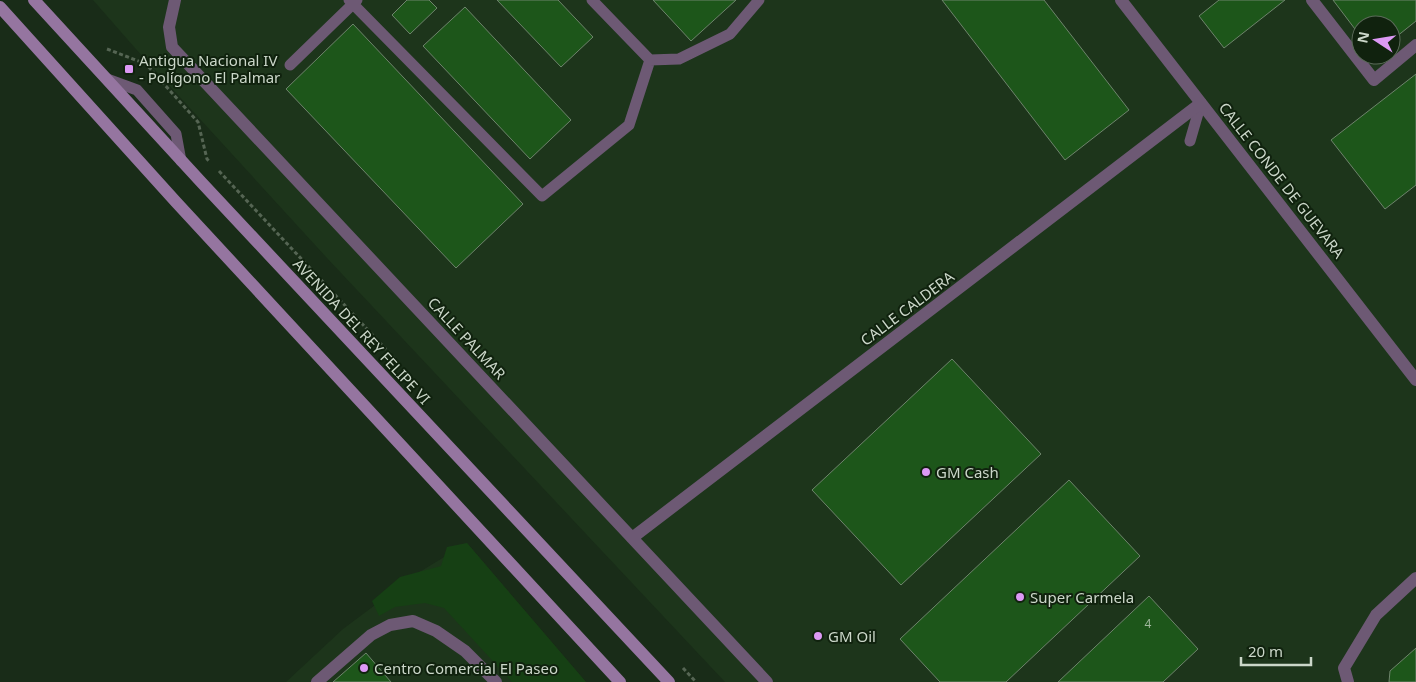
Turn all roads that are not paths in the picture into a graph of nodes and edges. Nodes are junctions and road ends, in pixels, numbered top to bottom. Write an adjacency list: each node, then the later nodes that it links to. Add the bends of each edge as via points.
1 (34, 0): 20 (main road, AVENIDA DEL REY FELIPE VI)
2 (592, 0): 10 (lane)
3 (759, 0): 10 (lane, via 730,34 679,59)
4 (1121, 0): 12 (street, CALLE CONDE DE GUEVARA)
5 (1312, 0): 9 (street, via 1374,80)
6 (353, 1): 10 (lane, via 542,196 629,125); 11 (lane)
7 (174, 2): 15 (street, CALLE PALMAR, via 169,26 172,47)
8 (0, 7): 19 (main road)
9 (1416, 45)
10 (650, 60)
11 (290, 65)
12 (1202, 103): 13 (lane); 14 (street, CALLE CONDE DE GUEVARA); 15 (street, CALLE CALDERA)
13 (1190, 141)
14 (1416, 380)
15 (632, 538): 21 (street, CALLE PALMAR)
16 (1416, 578): 22 (street, via 1376,615 1344,668)
17 (317, 682): 18 (street, via 371,635 390,625 413,621 465,650)
18 (496, 682)
19 (620, 682)
20 (669, 682)
21 (768, 682)
22 (1348, 682)

